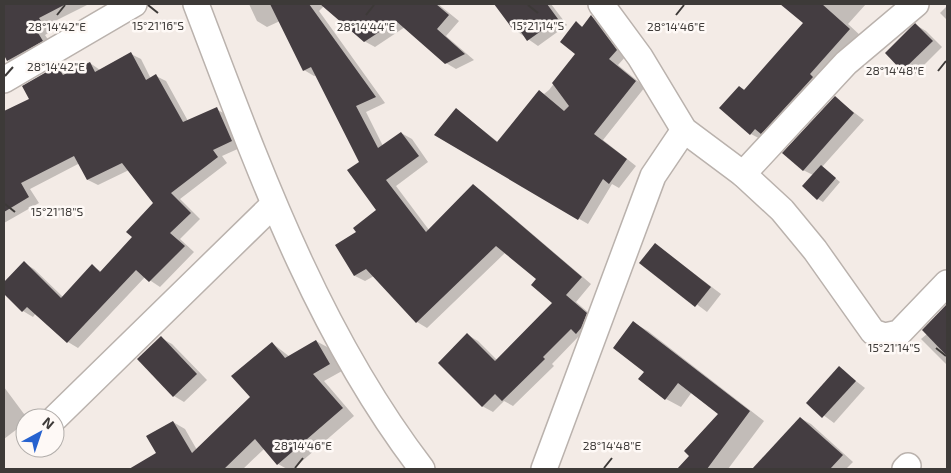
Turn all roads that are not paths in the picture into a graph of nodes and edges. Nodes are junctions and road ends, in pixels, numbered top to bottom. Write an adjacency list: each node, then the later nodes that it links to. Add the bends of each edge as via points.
1 (134, 4): 5 (street)
2 (196, 4): 8 (street)
3 (600, 4): 6 (street, via 640,58)
4 (916, 4): 7 (street, via 846,63)
5 (4, 80)
6 (684, 130): 7 (street); 12 (street, via 654,176)
7 (743, 174): 9 (street, via 782,210 815,250 873,332 885,336 899,332)
8 (273, 205): 10 (street); 11 (street, via 334,330 395,434)
9 (947, 283)
10 (65, 408)
11 (422, 469)
12 (544, 469)

